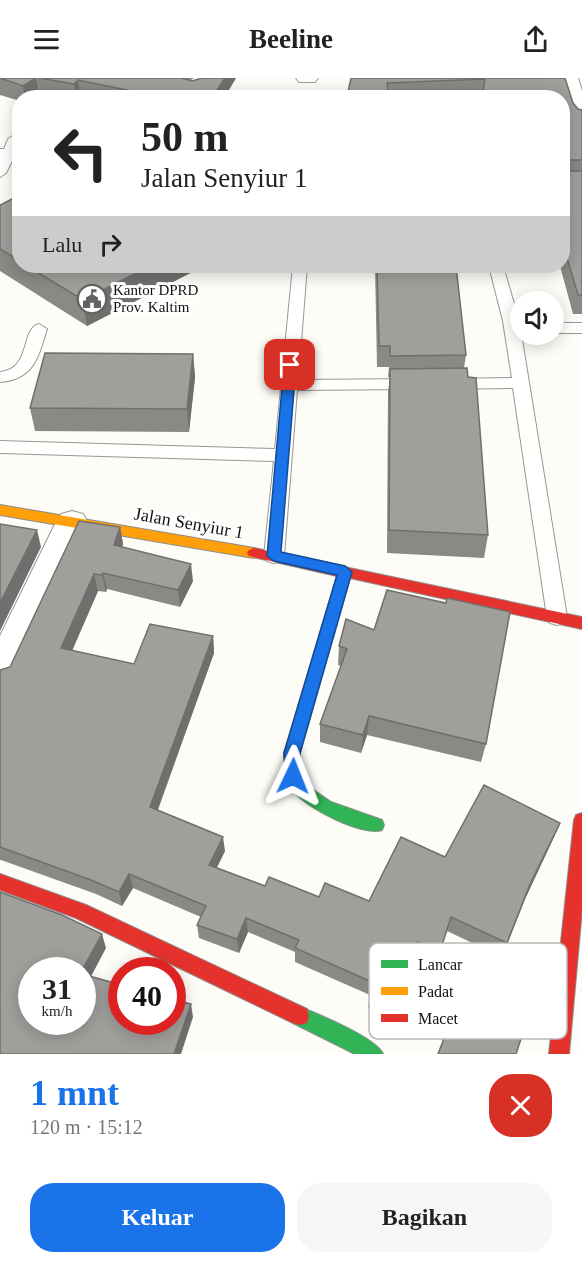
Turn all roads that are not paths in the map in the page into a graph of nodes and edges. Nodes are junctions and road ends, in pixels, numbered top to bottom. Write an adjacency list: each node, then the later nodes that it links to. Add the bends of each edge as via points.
1 (568, 78): 2 (street)
2 (582, 120)
3 (9, 153): 4 (lane)
4 (0, 173)
5 (299, 273): 14 (lane)
6 (498, 273): 7 (lane)
7 (510, 309)
8 (564, 328): 9 (lane)
9 (582, 328)
10 (39, 329): 12 (lane, via 22,371)
11 (517, 345): 13 (lane)
12 (0, 377)
13 (520, 383): 14 (lane); 21 (lane)
14 (288, 385): 16 (lane)
15 (0, 447): 16 (lane)
16 (282, 455): 19 (lane)
17 (0, 510): 18 (street, Jalan Senyiur 1)
18 (72, 522): 19 (street, Jalan Senyiur 1); 23 (street)
19 (274, 556): 20 (street, Jalan Senyiur 1)
20 (345, 572): 21 (street, Jalan Senyiur 1); 25 (street, via 292,753 293,776 315,804)
21 (556, 617): 22 (street, Jalan Senyiur 1)
22 (582, 623)
23 (0, 672)
24 (582, 820): 27 (street)
25 (376, 825)
26 (0, 882): 29 (street, via 80,910)
27 (567, 973)
28 (560, 1039): 30 (street)
29 (373, 1054)
30 (559, 1054)

